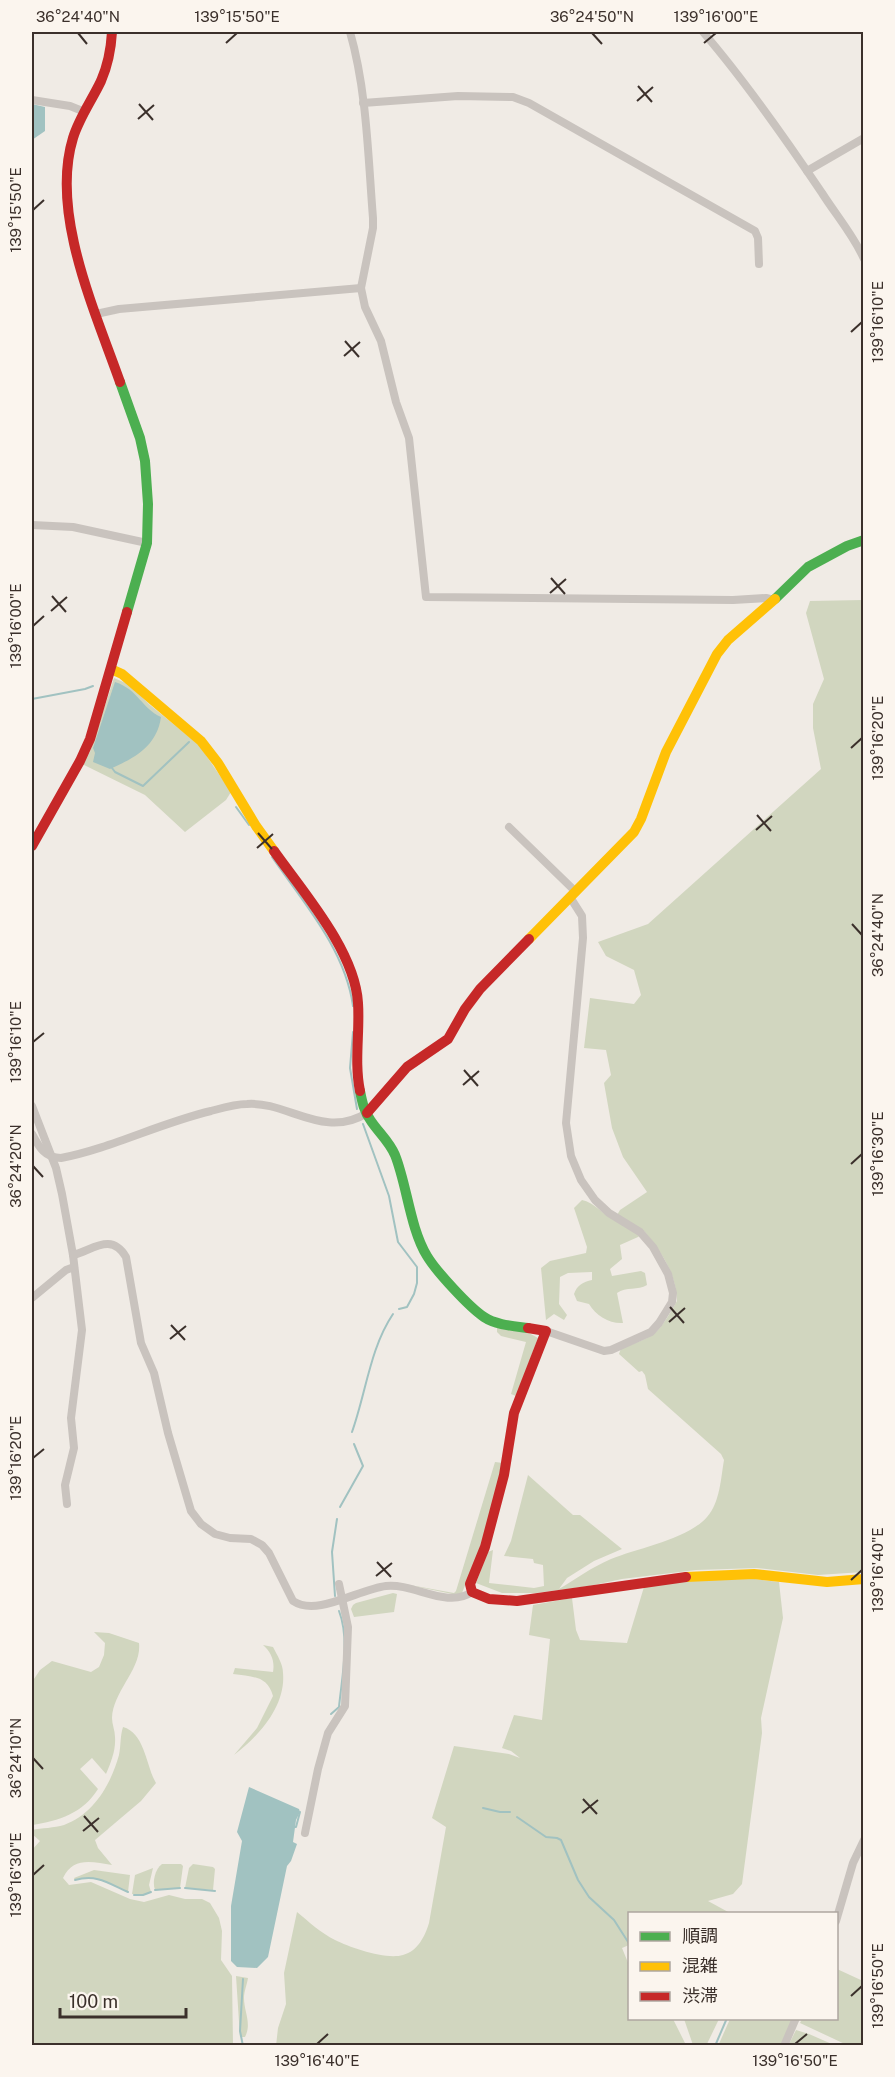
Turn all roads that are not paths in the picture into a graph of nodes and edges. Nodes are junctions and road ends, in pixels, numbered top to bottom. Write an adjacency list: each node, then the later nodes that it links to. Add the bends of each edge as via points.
1 (112, 32): 6 (street, via 106,74)
2 (350, 32): 5 (street)
3 (703, 32): 8 (street)
4 (32, 100): 6 (street)
5 (363, 103): 10 (street, via 458,96 513,98 529,103 755,231 759,238); 11 (street, via 373,228)
6 (85, 112): 12 (street, via 74,134 67,168 78,261)
7 (864, 138): 8 (street)
8 (807, 171): 9 (street)
9 (864, 259)
10 (759, 264)
11 (361, 288): 12 (street); 16 (street, via 409,438 426,597)
12 (96, 314): 15 (street, via 140,438 148,504)
13 (32, 525): 15 (street, via 73,527)
14 (864, 540): 16 (street, via 808,567)
15 (147, 543): 17 (street)
16 (774, 600): 20 (street, via 717,654 666,752 634,832)
17 (111, 669): 19 (street, via 90,739); 22 (street, via 201,741 346,960 358,1002 357,1078)
18 (509, 827): 20 (street)
19 (32, 846)
20 (573, 894): 22 (street, via 480,988 447,1039 407,1067); 28 (street, via 583,929 566,1123 571,1156 595,1200 640,1232 653,1247 668,1274 673,1298 651,1332 611,1350)
21 (32, 1106): 24 (street)
22 (367, 1113): 24 (street, via 352,1120 332,1122 245,1104 197,1114 71,1156); 28 (street, via 390,1146 419,1236 433,1263 484,1317 505,1325)
23 (32, 1134): 24 (street)
24 (52, 1158): 25 (street)
25 (73, 1255): 26 (street); 33 (street, via 102,1243 118,1247 126,1257 141,1343 154,1373 185,1497 195,1516 215,1534 251,1539 262,1545 293,1601 299,1605 318,1605)
26 (74, 1267): 27 (street); 29 (street, via 82,1330 71,1419 75,1443 66,1477)
27 (32, 1298)
28 (546, 1331): 32 (street, via 514,1413 507,1463 485,1547 470,1584)
29 (68, 1503)
30 (864, 1579): 32 (street, via 827,1582 754,1574 699,1575 517,1601 489,1599)
31 (339, 1584): 33 (street)
32 (472, 1592): 33 (street, via 458,1598 388,1585)
33 (341, 1598): 34 (street, via 348,1627 345,1706 328,1733)
34 (305, 1833)
35 (864, 1840): 36 (street, via 853,1863)
36 (838, 1917)
37 (796, 2020): 38 (street)
38 (784, 2046)

